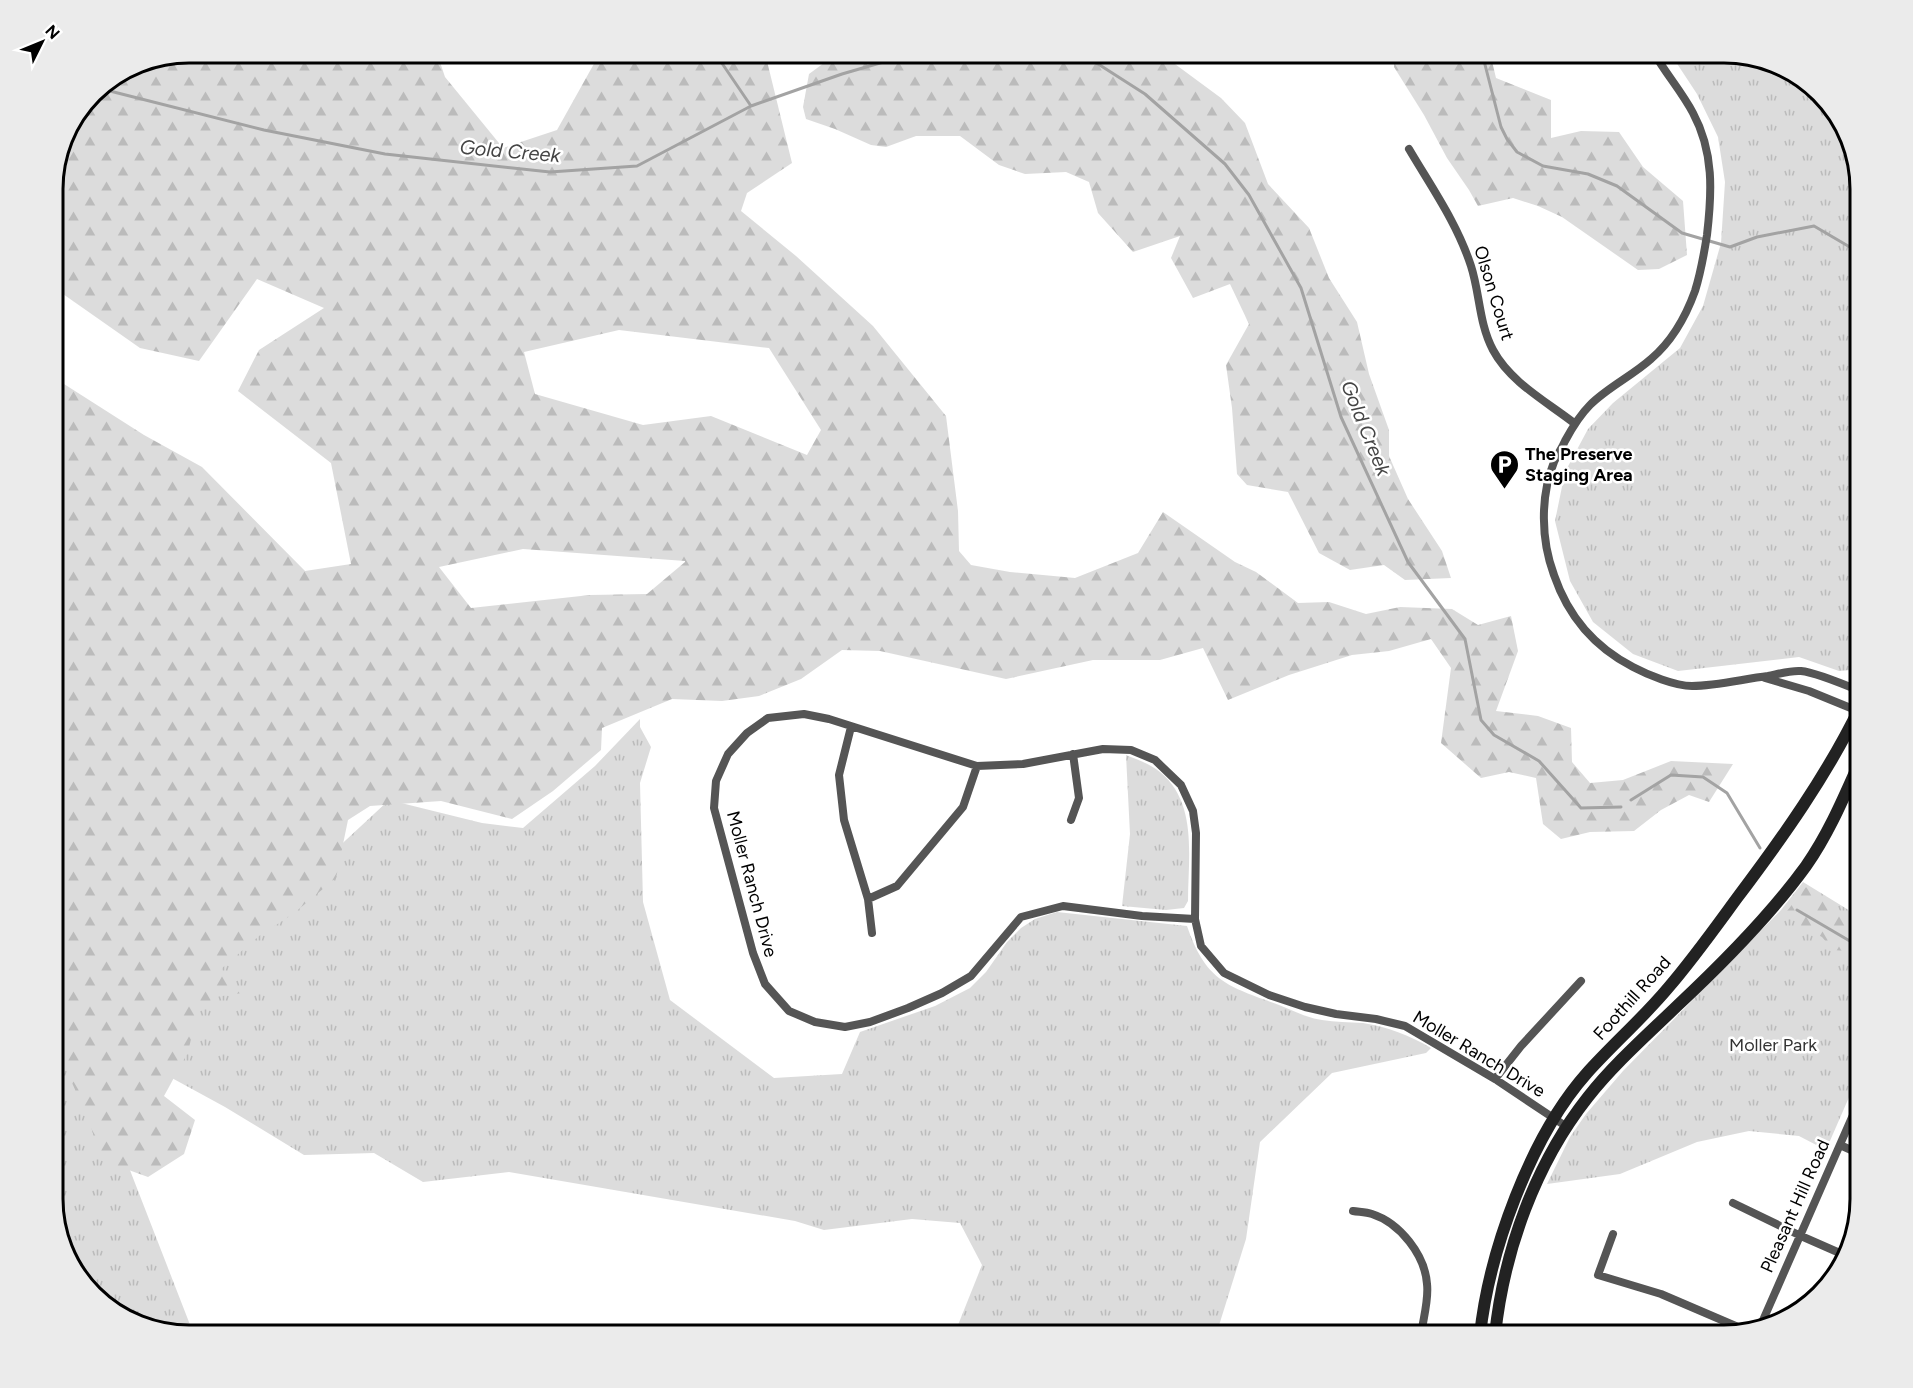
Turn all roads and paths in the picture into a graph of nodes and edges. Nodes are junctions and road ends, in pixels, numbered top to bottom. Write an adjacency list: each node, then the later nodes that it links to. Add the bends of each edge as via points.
1 (1660, 63): 3 (street, via 1693,113 1710,160 1710,211 1702,268 1690,303 1669,340 1651,359 1606,390)
2 (1409, 149): 3 (street, Olson Court, via 1455,225 1472,268 1481,319 1494,351 1510,373)
3 (1574, 423): 4 (street, via 1554,462 1545,498 1544,526 1548,560 1572,615 1592,639 1614,656 1658,678 1690,686)
4 (1762, 677): 5 (street, via 1802,671); 6 (street)
5 (1850, 688)
6 (1850, 706)
7 (851, 727): 10 (street, Moller Ranch Drive); 13 (street, via 839,775 844,820); 14 (street, Moller Ranch Drive, via 804,714 768,718 728,754 716,781 714,808 753,953 765,984 789,1011 815,1022 845,1027 908,1008 971,976 1021,917 1063,906)
8 (1850, 728): 18 (main road, Foothill Road, via 1817,787 1682,971 1586,1074)
9 (1073, 754): 10 (street, Moller Ranch Drive, via 1023,764); 12 (street, via 1079,798); 14 (street, Moller Ranch Drive, via 1103,748 1131,750 1155,760 1181,785 1196,833)
10 (977, 766): 13 (street, via 963,807 897,886)
11 (1850, 783): 20 (main road, Foothill Road, via 1824,839 1777,903 1606,1076)
12 (1071, 820)
13 (868, 899): 15 (street)
14 (1196, 919): 17 (street, Moller Ranch Drive, via 1201,946 1224,973 1305,1007 1405,1026)
15 (872, 933)
16 (1581, 981): 17 (street)
17 (1495, 1080): 18 (street, Moller Ranch Drive)
18 (1554, 1119): 20 (street, Moller Ranch Drive); 31 (main road, Foothill Road, via 1506,1221 1488,1284)
19 (1850, 1122): 21 (street, Pleasant Hill Road)
20 (1567, 1127): 32 (main road, Foothill Road, via 1544,1166 1525,1212)
21 (1840, 1145): 22 (street); 26 (street, Pleasant Hill Road)
22 (1850, 1150)
23 (1733, 1203): 26 (street)
24 (1353, 1211): 30 (street, via 1372,1214 1389,1224 1414,1247 1428,1286)
25 (1613, 1234): 29 (street, via 1598,1275 1661,1294)
26 (1801, 1236): 27 (street); 28 (street, Pleasant Hill Road)
27 (1838, 1252)
28 (1764, 1318)
29 (1732, 1324)
30 (1422, 1325)
31 (1482, 1325)
32 (1497, 1325)

